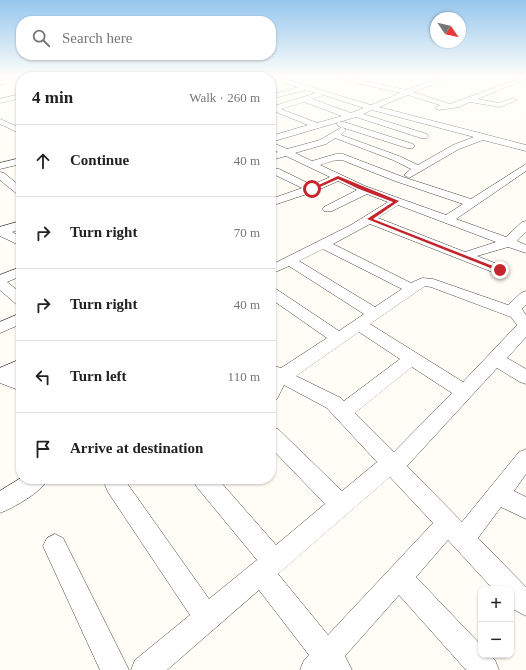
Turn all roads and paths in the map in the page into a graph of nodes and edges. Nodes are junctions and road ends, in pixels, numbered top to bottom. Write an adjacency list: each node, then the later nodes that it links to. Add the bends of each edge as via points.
1 (329, 107): 5 (street)
2 (446, 107): 8 (street, via 436,110)
3 (276, 108): 9 (street)
4 (372, 108): 5 (street); 8 (street)
5 (353, 115): 7 (street); 12 (street)
6 (0, 121): 10 (street)
7 (339, 122): 9 (street); 11 (street, via 342,129); 15 (street)
8 (437, 125): 12 (street); 13 (street)
9 (317, 126): 14 (street)
10 (16, 129)
11 (334, 135): 18 (street); 19 (street, via 323,142)
12 (424, 136): 15 (street)
13 (482, 137): 17 (street); 28 (street, via 456,147)
14 (276, 138)
15 (410, 146): 21 (street)
16 (276, 147): 19 (street)
17 (526, 148)
18 (377, 151): 21 (street); 22 (street)
19 (288, 153): 20 (street); 24 (street)
20 (276, 156)
21 (395, 157): 28 (street)
22 (352, 160): 24 (street, via 338,156); 33 (street)
23 (16, 161): 25 (street)
24 (308, 163): 27 (street); 31 (street)
25 (0, 166)
26 (526, 167): 32 (street)
27 (276, 170)
28 (418, 170): 33 (street)
29 (276, 172): 36 (street)
30 (0, 175): 35 (street)
31 (338, 177): 36 (street); 37 (street)
32 (511, 177): 34 (street); 40 (street)
33 (402, 180): 40 (street)
34 (526, 182)
35 (16, 188)
36 (312, 189): 38 (street)
37 (366, 190): 39 (street); 41 (street)
38 (276, 201)
39 (397, 201): 42 (street); 43 (street)
40 (472, 203): 43 (street)
41 (328, 209)
42 (369, 219): 49 (street); 51 (street)
43 (447, 220): 48 (street)
44 (526, 225): 48 (street)
45 (16, 226): 46 (street)
46 (1, 231): 47 (street)
47 (16, 239)
48 (509, 242): 50 (street); 51 (street)
49 (322, 244): 52 (street); 58 (street)
50 (526, 249)
51 (465, 256): 54 (street)
52 (289, 261): 53 (street); 62 (street)
53 (276, 268)
54 (500, 270)
55 (16, 273): 56 (street)
56 (0, 280)
57 (0, 283): 61 (street)
58 (411, 288): 62 (street); 63 (street, via 426,281)
59 (276, 295): 67 (street)
60 (526, 296): 63 (street, via 514,308)
61 (16, 297)
62 (374, 313): 65 (street)
63 (515, 313): 69 (street, via 524,322 525,328)
64 (16, 320): 66 (street)
65 (358, 324): 67 (street); 68 (street)
66 (0, 328)
67 (338, 338): 71 (street)
68 (412, 358): 75 (street); 76 (street)
69 (496, 359): 73 (street); 75 (street)
70 (16, 368): 72 (street)
71 (278, 374): 76 (street, via 334,403)
72 (1, 375): 74 (street)
73 (526, 377)
74 (16, 382)
75 (466, 392): 79 (street)
76 (343, 412): 79 (street)
77 (276, 440): 85 (street)
78 (526, 458): 83 (street)
79 (393, 465): 85 (street); 87 (street)
80 (29, 484): 84 (street)
81 (208, 484): 89 (street)
82 (116, 485): 94 (street)
83 (498, 494): 86 (street); 87 (street)
84 (0, 503)
85 (341, 506): 89 (street)
86 (526, 508)
87 (456, 531): 90 (street); 91 (street)
88 (56, 546): 96 (street)
89 (268, 567): 94 (street); 95 (street)
90 (399, 577): 95 (street); 98 (street)
91 (508, 586)
92 (514, 592): 93 (street)
93 (526, 602)
94 (207, 618): 97 (street)
95 (326, 665)
96 (116, 670)
97 (145, 670)
98 (485, 670)

